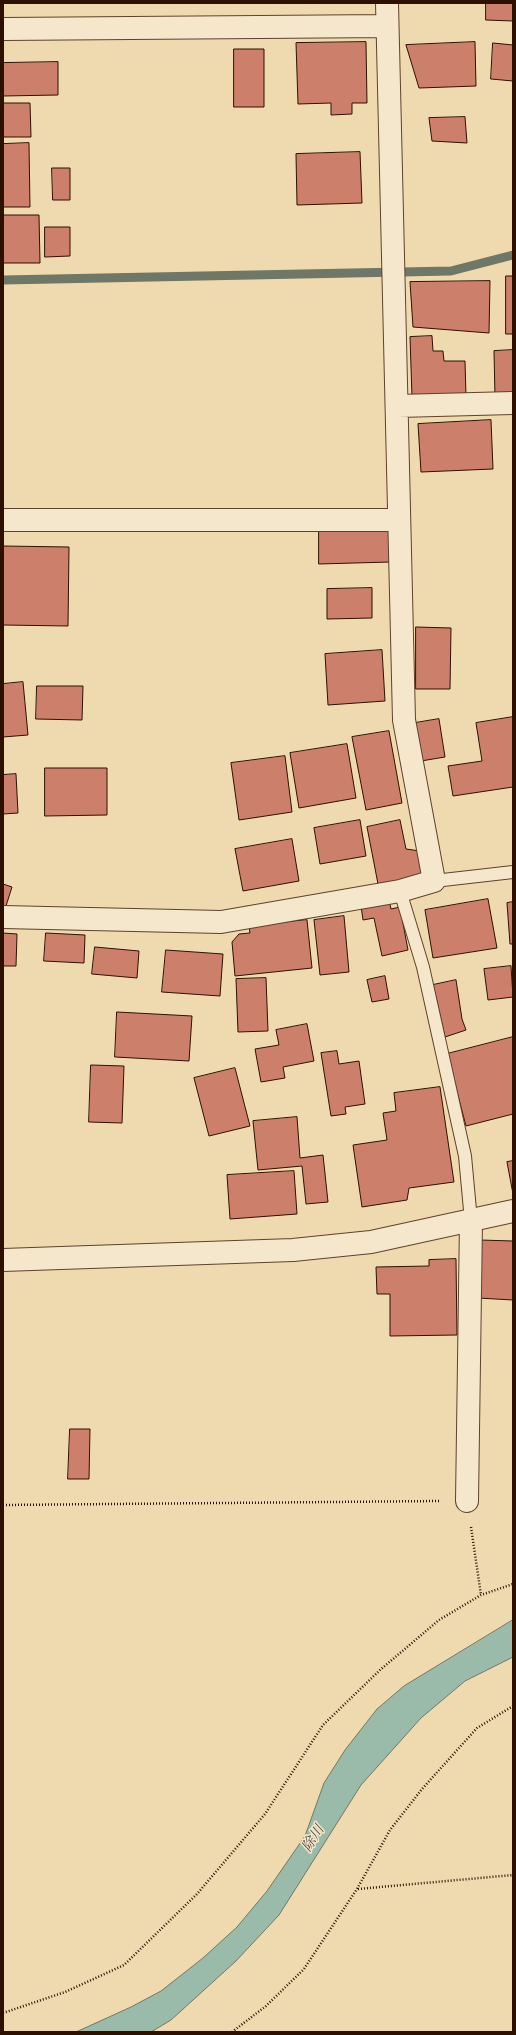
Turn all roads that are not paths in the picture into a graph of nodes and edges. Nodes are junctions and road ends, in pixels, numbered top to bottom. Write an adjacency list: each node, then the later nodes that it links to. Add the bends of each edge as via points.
1 (386, 3): 2 (street)
2 (387, 26): 3 (street); 5 (street)
3 (3, 29)
4 (513, 403): 5 (street)
5 (398, 406): 7 (street)
6 (3, 520): 7 (street)
7 (399, 520): 9 (street, via 404,720)
8 (513, 872): 9 (lane)
9 (434, 881): 10 (street)
10 (400, 891): 11 (street, via 221,922); 13 (lane, via 423,967 465,1156)
11 (3, 917)
12 (513, 1211): 13 (street)
13 (471, 1222): 14 (street, via 371,1242 293,1250); 15 (street)
14 (3, 1260)
15 (468, 1501)

